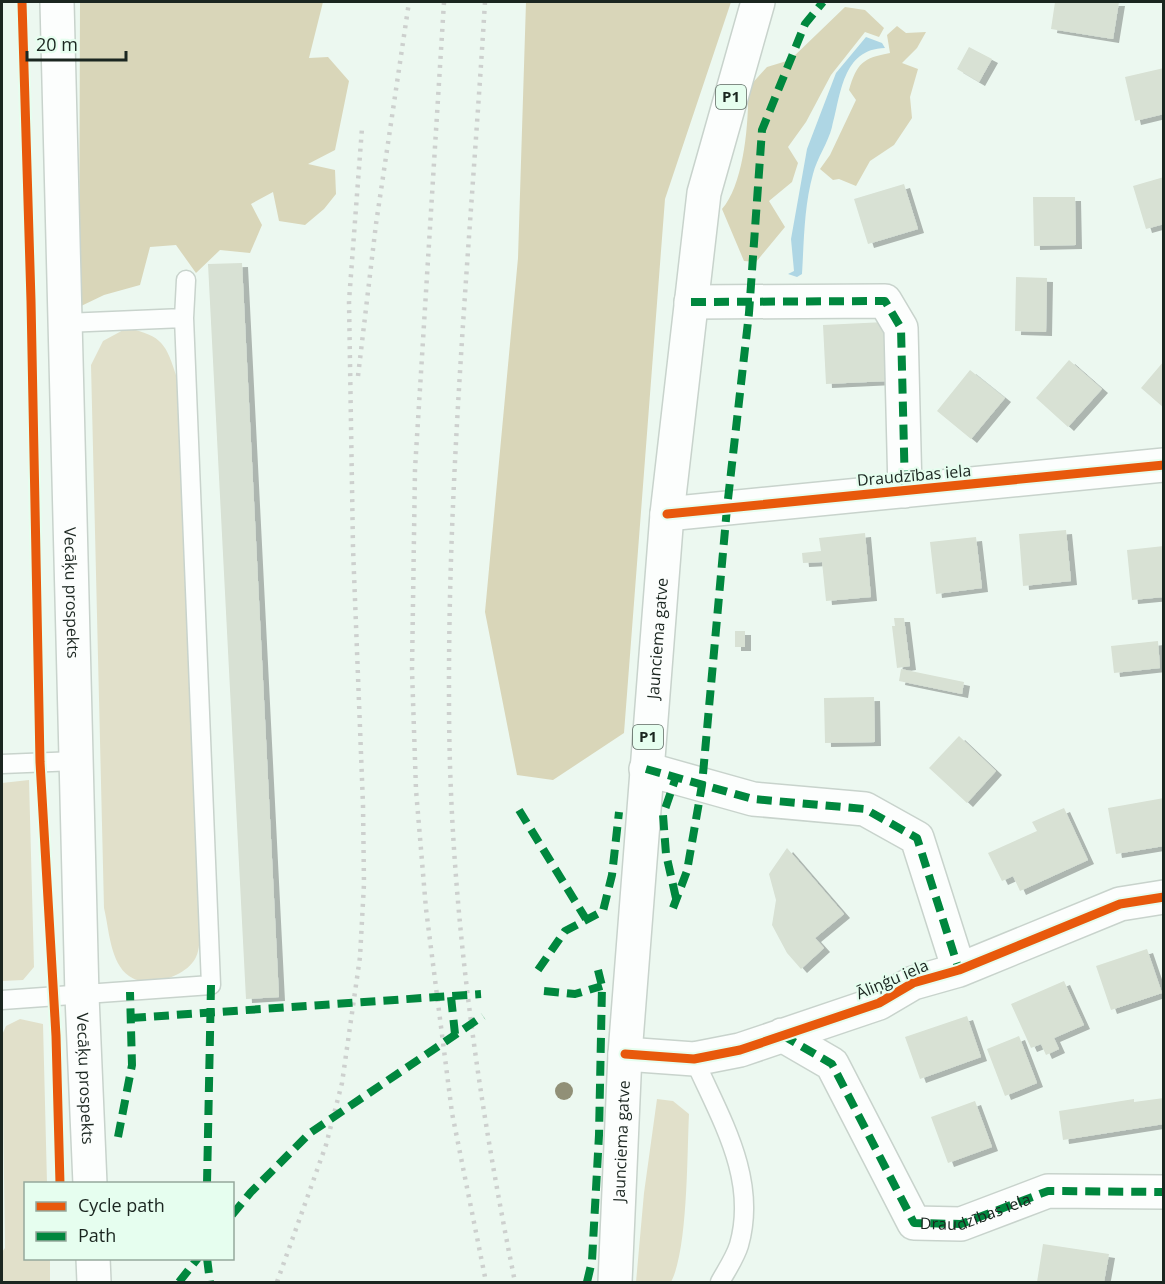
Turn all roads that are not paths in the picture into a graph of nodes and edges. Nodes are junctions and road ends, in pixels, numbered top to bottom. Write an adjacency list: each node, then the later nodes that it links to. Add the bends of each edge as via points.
1 (57, 2): 6 (main road, Vecāķu prospekts)
2 (758, 2): 4 (main road, Jaunciema gatve / P1, via 704,193)
3 (186, 280): 5 (lane)
4 (691, 302): 8 (main road, via 885,301 902,328); 9 (main road, Jaunciema gatve / P1)
5 (184, 318): 6 (lane); 15 (lane, via 211,985)
6 (65, 323): 10 (main road, Vecāķu prospekts)
7 (1164, 465): 8 (main road, Draudzības iela)
8 (905, 491): 9 (main road, Draudzības iela)
9 (667, 514): 12 (main road, Jaunciema gatve / P1)
10 (76, 761): 11 (lane); 15 (main road, Vecāķu prospekts)
11 (2, 764)
12 (646, 769): 14 (main road, via 753,799 865,809 917,838); 18 (main road, Jaunciema gatve / P1)
13 (1164, 897): 14 (main road, Āliņģu iela, via 1120,904)
14 (959, 970): 17 (main road, Āliņģu iela, via 913,983 879,1003)
15 (82, 996): 16 (lane); 20 (main road, Vecāķu prospekts)
16 (2, 1000)
17 (782, 1035): 19 (main road, Āliņģu iela, via 740,1050); 21 (main road, Draudzības iela, via 832,1064 914,1223 961,1224 1048,1191)
18 (625, 1054): 19 (main road, Āliņģu iela); 24 (main road, Jaunciema gatve / P1)
19 (694, 1059): 25 (lane, via 736,1150 746,1202 738,1246)
20 (90, 1182)
21 (1164, 1192)
22 (93, 1260): 23 (main road)
23 (94, 1282)
24 (615, 1282)
25 (720, 1282)

